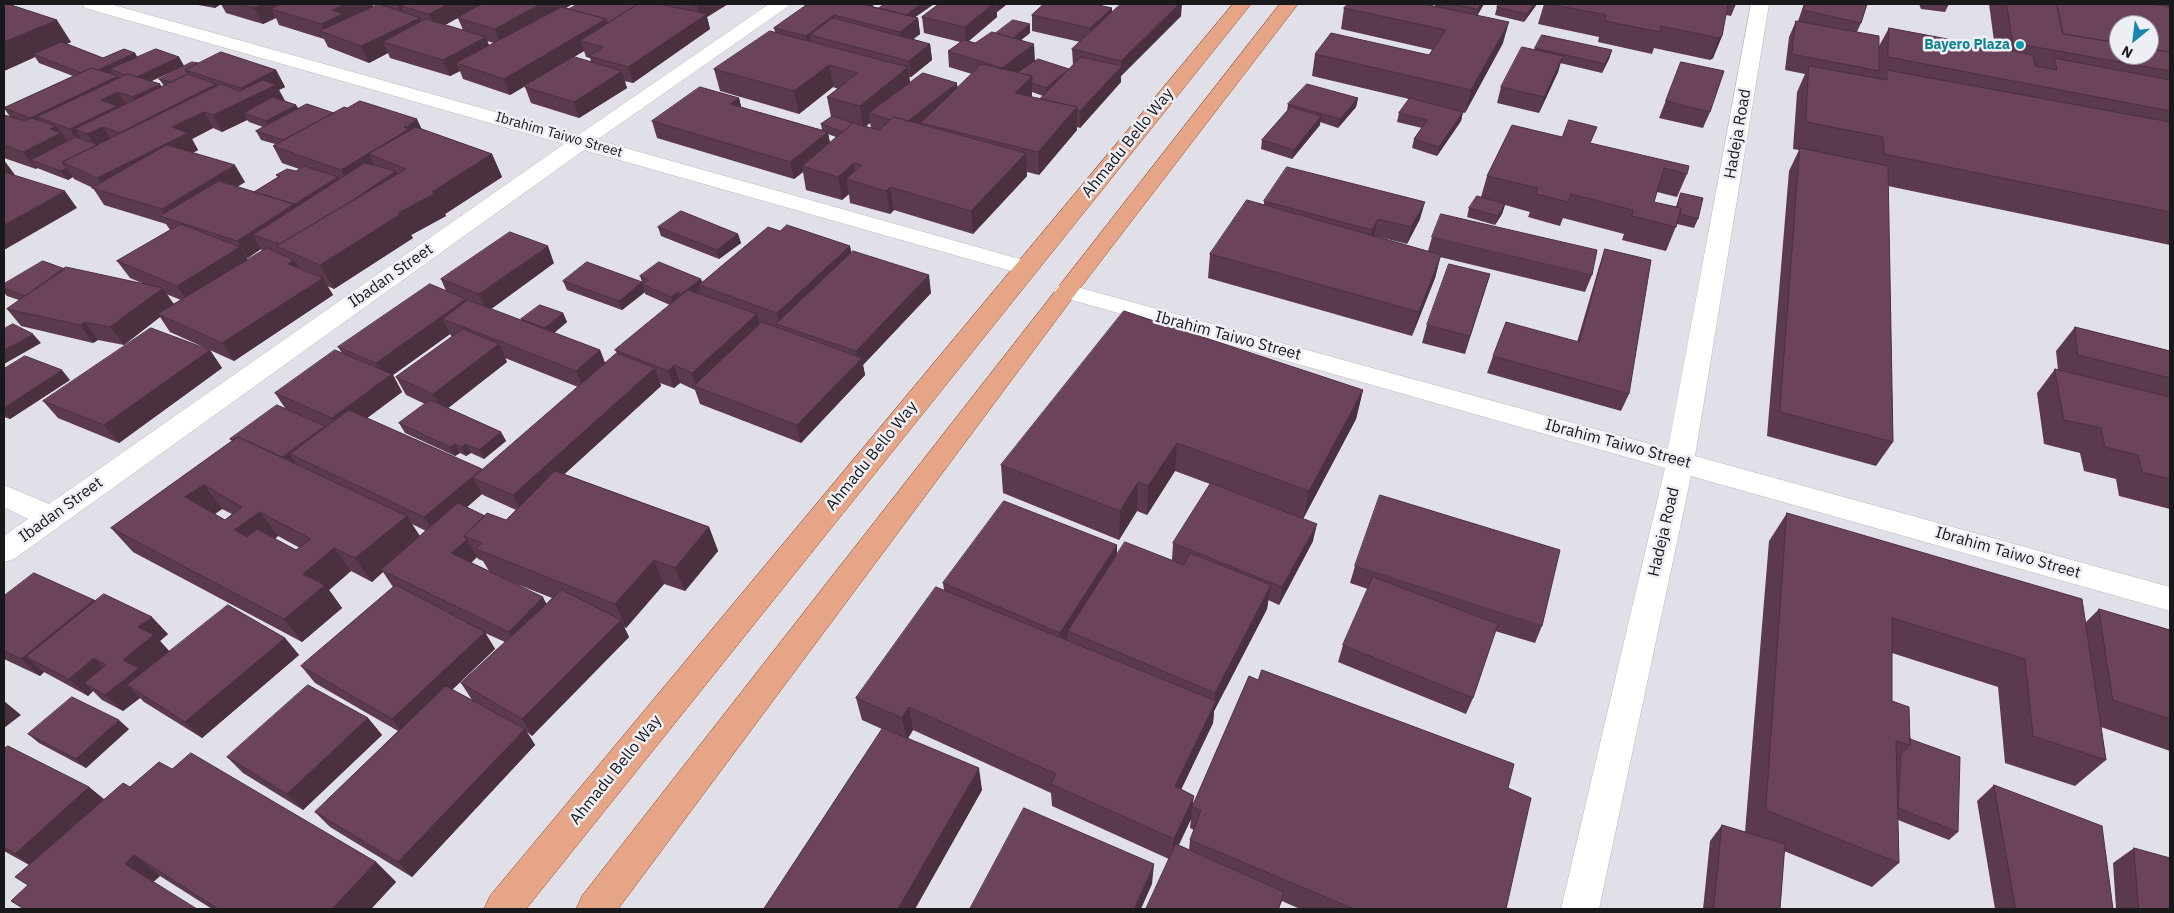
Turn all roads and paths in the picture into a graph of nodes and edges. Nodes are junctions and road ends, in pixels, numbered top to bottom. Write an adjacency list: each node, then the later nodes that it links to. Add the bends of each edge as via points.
1 (91, 4): 6 (street, Ibrahim Taiwo Street)
2 (780, 4): 6 (street, Ibadan Street)
3 (1242, 4): 7 (main road, Ahmadu Bello Way)
4 (1289, 4): 8 (main road)
5 (1760, 4): 9 (street, Hadeja Road)
6 (581, 142): 7 (street, Ibrahim Taiwo Street); 11 (street, Ibadan Street)
7 (1026, 268): 14 (main road, Ahmadu Bello Way)
8 (1066, 291): 9 (street, Ibrahim Taiwo Street); 15 (main road)
9 (1680, 461): 13 (street, Ibrahim Taiwo Street); 16 (street, Hadeja Road)
10 (4, 495): 11 (street)
11 (50, 517): 12 (street, Ibadan Street)
12 (4, 551)
13 (2170, 599)
14 (503, 909)
15 (595, 909)
16 (1580, 909)

